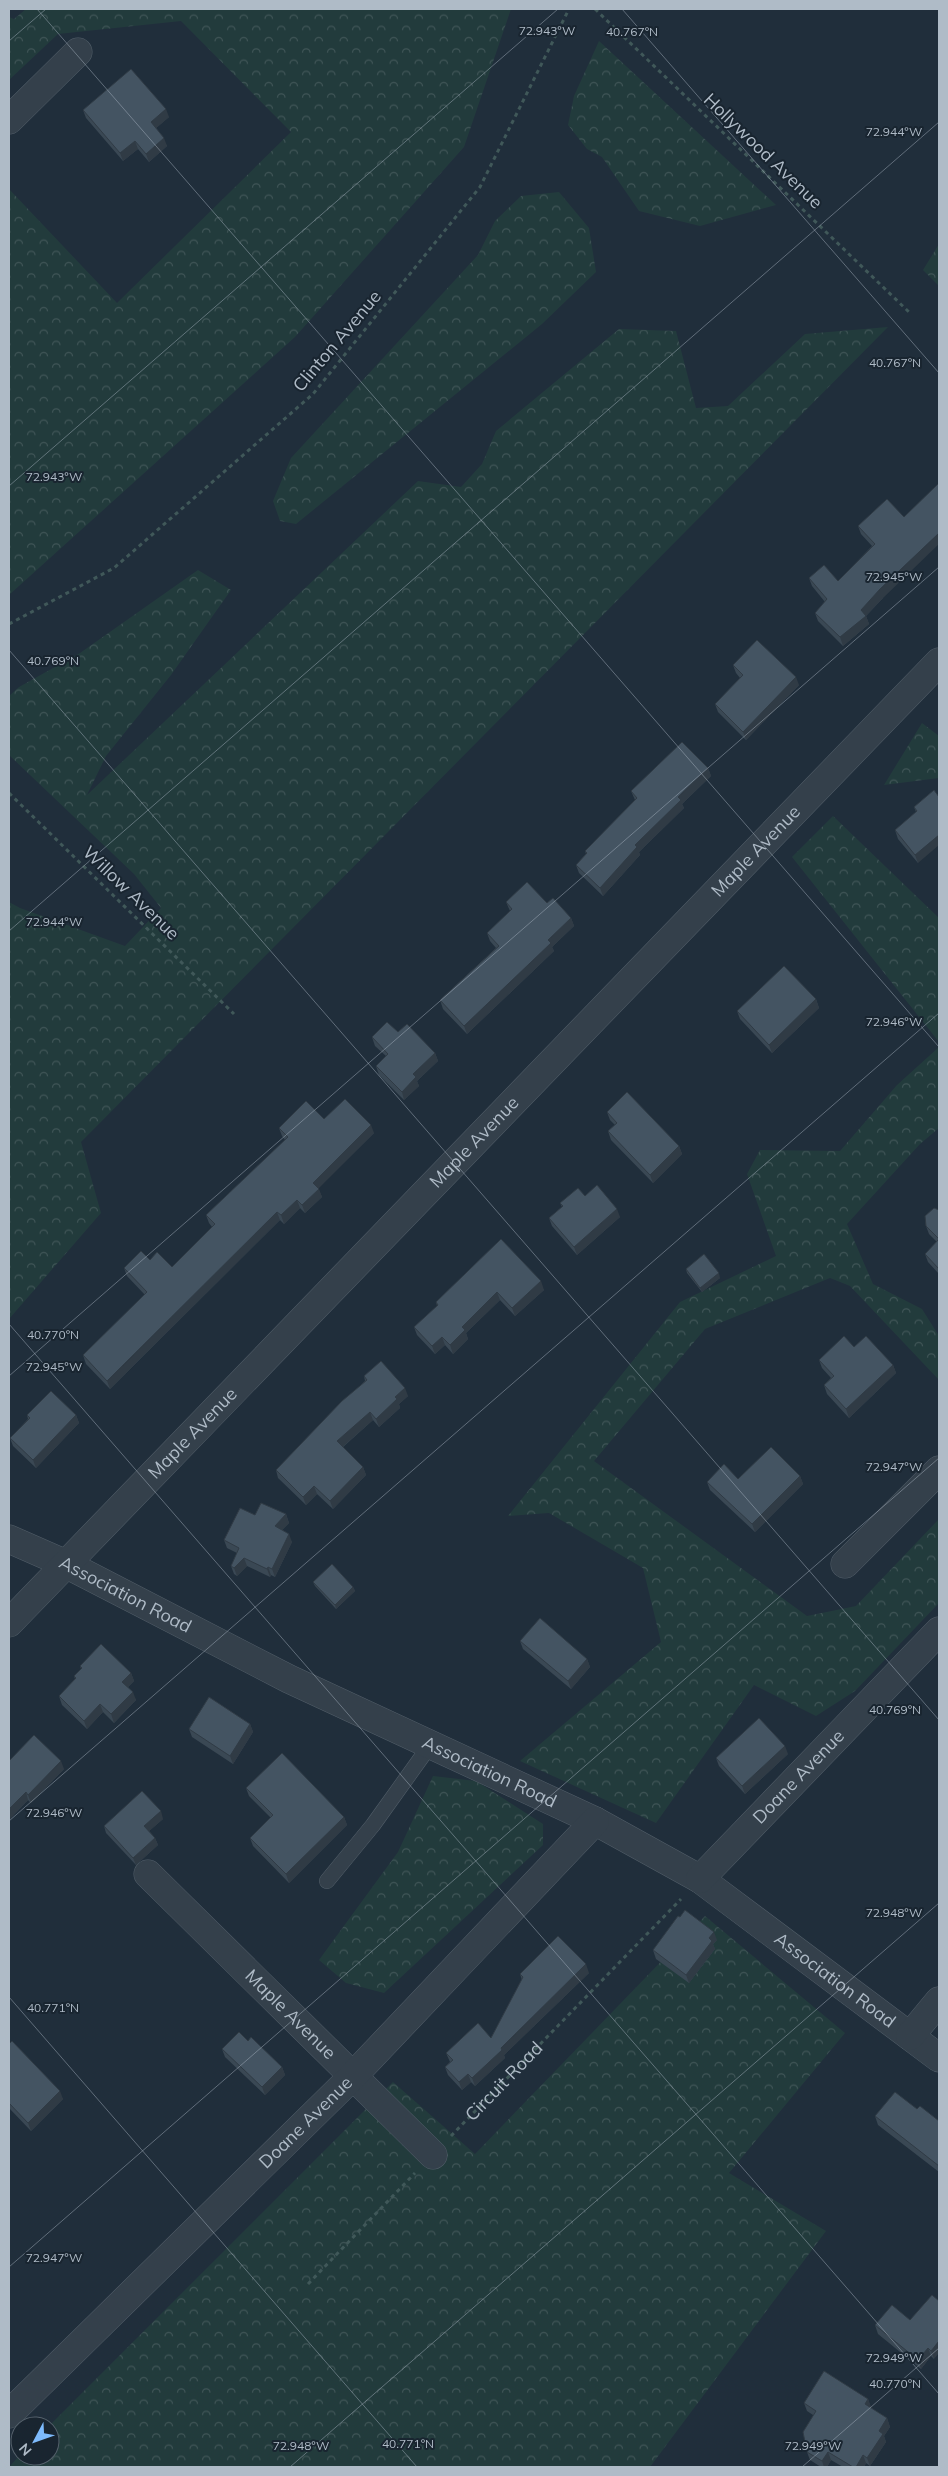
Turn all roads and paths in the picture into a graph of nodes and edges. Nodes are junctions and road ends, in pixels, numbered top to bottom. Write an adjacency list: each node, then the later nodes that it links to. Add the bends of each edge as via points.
1 (569, 9): 6 (path, Clinton Avenue, via 480,187 313,394 114,568)
2 (595, 9): 5 (path, Hollywood Avenue)
3 (78, 52): 4 (street)
4 (9, 120)
5 (911, 314)
6 (9, 624)
7 (939, 662): 12 (street, Maple Avenue)
8 (9, 793): 9 (path, Willow Avenue)
9 (234, 1014)
10 (939, 1470): 13 (street)
11 (9, 1539): 12 (street, Association Road)
12 (66, 1564): 14 (street, Maple Avenue); 16 (street, Association Road, via 289,1679)
13 (845, 1564)
14 (9, 1623)
15 (939, 1631): 19 (street, Doane Avenue)
16 (431, 1744): 17 (street, Association Road); 20 (lane, via 373,1825)
17 (595, 1821): 19 (street, Association Road); 24 (street, Doane Avenue)
18 (148, 1874): 24 (street, Maple Avenue)
19 (700, 1879): 22 (street, Association Road); 25 (path, Circuit Road)
20 (327, 1881)
21 (939, 2001): 22 (street)
22 (910, 2036): 23 (street, Association Road)
23 (939, 2058)
24 (352, 2077): 25 (street, Maple Avenue); 27 (street, Doane Avenue)
25 (433, 2155): 26 (path, Circuit Road)
26 (308, 2284)
27 (9, 2414)

